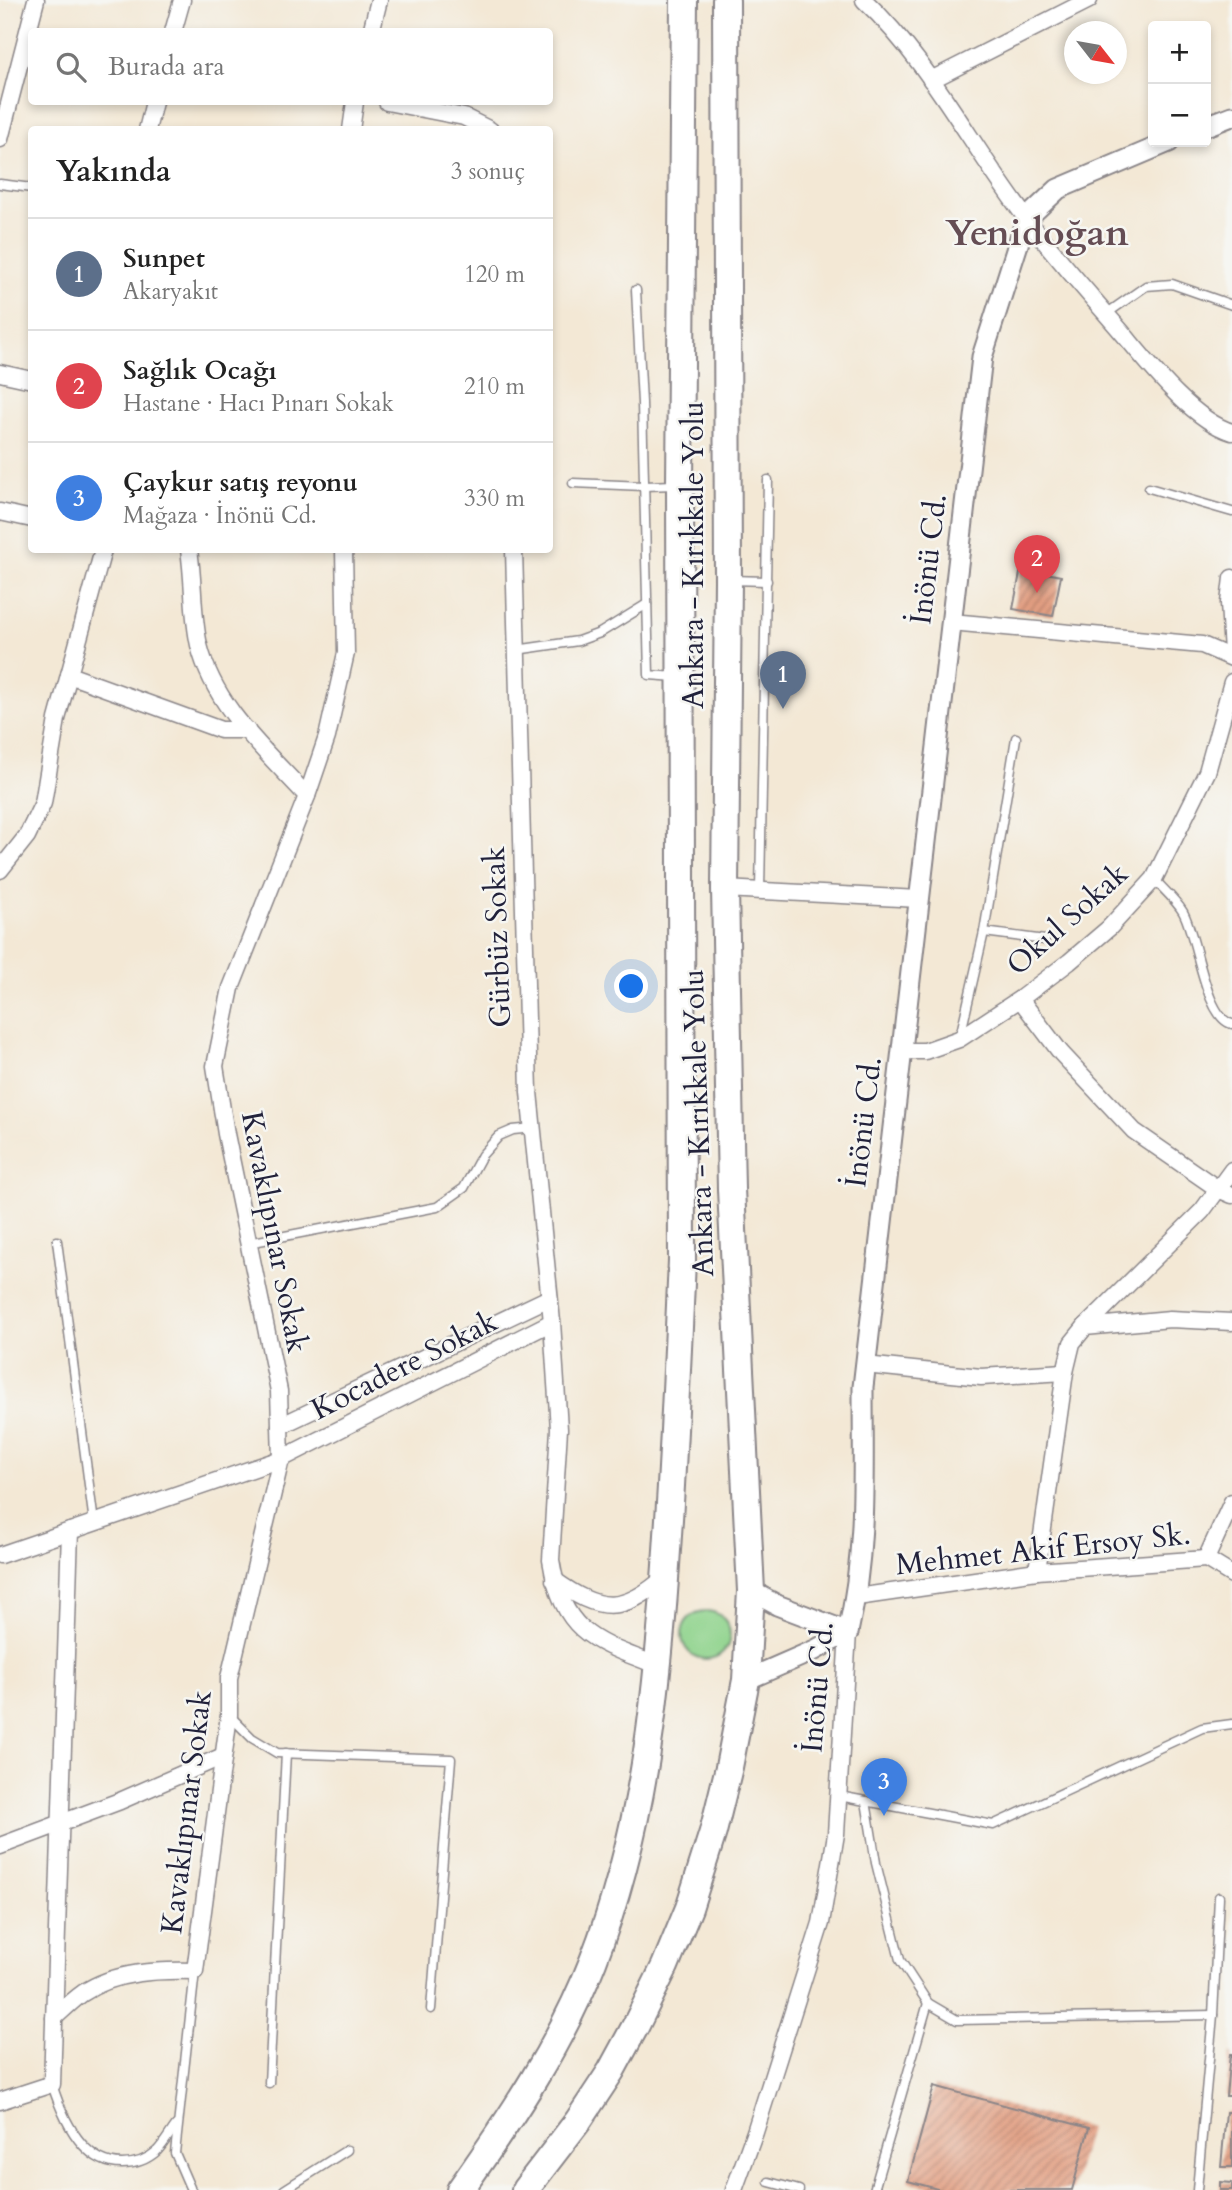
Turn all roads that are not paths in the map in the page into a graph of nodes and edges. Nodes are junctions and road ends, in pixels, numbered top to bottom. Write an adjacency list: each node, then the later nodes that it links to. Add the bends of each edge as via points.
1 (36, 0): 8 (street)
2 (182, 0): 9 (street)
3 (379, 0): 10 (street)
4 (684, 0): 36 (highway, Ankara - Kırıkkale Yolu)
5 (726, 0): 47 (highway, Ankara - Kırıkkale Yolu)
6 (1089, 0): 13 (street)
7 (872, 3): 13 (street)
8 (29, 28)
9 (174, 28)
10 (372, 28)
11 (28, 32): 14 (street)
12 (0, 77): 14 (street)
13 (931, 80): 27 (street)
14 (16, 81): 23 (street)
15 (153, 105): 20 (street)
16 (355, 105): 21 (street)
17 (402, 105): 22 (street, via 464,117)
18 (1232, 116): 19 (street)
19 (1211, 124)
20 (148, 126)
21 (352, 126)
22 (482, 126)
23 (0, 139)
24 (1157, 147): 27 (street, İnönü Cd., via 1058,189)
25 (0, 184): 26 (lane)
26 (28, 188)
27 (1026, 219): 30 (street); 50 (street, İnönü Cd., via 982,357)
28 (636, 290): 37 (lane)
29 (1232, 305): 30 (lane, via 1172,284 1146,286)
30 (1106, 314): 33 (street, via 1182,400)
31 (0, 373): 32 (street)
32 (28, 379)
33 (1232, 432)
34 (768, 480): 48 (lane)
35 (573, 483): 37 (lane)
36 (680, 484): 37 (lane); 55 (highway, Ankara - Kırıkkale Yolu)
37 (644, 486): 49 (lane)
38 (1149, 488): 40 (lane)
39 (0, 512): 41 (street)
40 (1232, 512)
41 (28, 518)
42 (102, 553): 54 (street)
43 (189, 553): 57 (street, via 199,644 209,675)
44 (344, 553): 59 (street, Kavaklıpınar Sokak, via 346,653 327,737)
45 (514, 553): 51 (street, Gürbüz Sokak)
46 (1232, 578): 52 (street)
47 (728, 580): 48 (lane); 62 (highway, Ankara - Kırıkkale Yolu)
48 (767, 581): 63 (lane)
49 (647, 604): 51 (lane, via 578,641); 55 (lane, via 649,676)
50 (951, 622): 53 (street, via 1202,645); 64 (street, İnönü Cd.)
51 (516, 650): 71 (street, Gürbüz Sokak)
52 (1232, 652)
53 (1232, 658)
54 (69, 675): 57 (street, via 221,730); 60 (street, via 43,803 27,836)
55 (681, 678): 91 (highway, Ankara - Kırıkkale Yolu, via 681,1260)
56 (1232, 682): 61 (street, Okul Sokak, via 1207,772)
57 (247, 730): 59 (street)
58 (1016, 738): 65 (lane)
59 (307, 796): 75 (street, Kavaklıpınar Sokak, via 231,988 215,1066)
60 (0, 870)
61 (1154, 879): 67 (street, Okul Sokak, via 1109,928); 68 (lane, via 1183,912 1210,1002)
62 (725, 889): 63 (street); 93 (highway, Ankara - Kırıkkale Yolu, via 731,1189)
63 (760, 890): 64 (street)
64 (919, 899): 70 (street, İnönü Cd.)
65 (984, 932): 66 (lane); 69 (lane)
66 (1045, 940)
67 (1020, 999): 69 (street, Okul Sokak); 73 (street, via 1061,1052 1134,1131)
68 (1232, 1024)
69 (959, 1040): 70 (street, Okul Sokak, via 925,1051)
70 (902, 1051): 80 (street, İnönü Cd.)
71 (533, 1128): 75 (lane, via 499,1136 481,1156 464,1188 437,1207); 76 (street, Gürbüz Sokak)
72 (1232, 1170): 73 (street, via 1225,1176)
73 (1225, 1192): 79 (street)
74 (57, 1241): 85 (lane)
75 (248, 1243): 82 (street, Kavaklıpınar Sokak, via 279,1391)
76 (550, 1297): 77 (street, Gürbüz Sokak); 82 (street, Kocadere Sokak)
77 (552, 1322): 83 (street, Kocadere Sokak); 92 (street, Gürbüz Sokak, via 559,1429 551,1560)
78 (1232, 1322): 79 (street, via 1170,1320)
79 (1085, 1328): 81 (street, via 1072,1343)
80 (865, 1365): 81 (street, via 981,1377); 94 (street, İnönü Cd., via 863,1538)
81 (1066, 1372): 89 (street)
82 (280, 1426): 83 (street, Kavaklıpınar Sokak)
83 (281, 1459): 85 (street, Kocadere Sokak); 98 (street, Kavaklıpınar Sokak, via 229,1678)
84 (1232, 1502): 88 (street)
85 (94, 1523): 86 (street, Kocadere Sokak)
86 (70, 1531): 87 (street, Kocadere Sokak); 104 (street)
87 (0, 1555)
88 (1206, 1559): 89 (street, Mehmet Akif Ersoy Sk.); 90 (street, Mehmet Akif Ersoy Sk.)
89 (1037, 1571): 94 (street, Mehmet Akif Ersoy Sk.)
90 (1232, 1575)
91 (666, 1577): 92 (street, via 639,1598 612,1605 579,1598); 96 (highway, Ankara - Kırıkkale Yolu)
92 (554, 1580): 96 (street, Gürbüz Sokak, via 563,1606 589,1636)
93 (751, 1591): 95 (street); 97 (highway, Ankara - Kırıkkale Yolu)
94 (857, 1597): 95 (street, İnönü Cd.)
95 (848, 1633): 97 (street); 102 (street, İnönü Cd.)
96 (659, 1666): 120 (highway, Ankara - Kırıkkale Yolu, via 636,1819 592,1964 534,2080)
97 (746, 1680): 121 (highway, Ankara - Kırıkkale Yolu, via 713,1832 665,1966 611,2071)
98 (229, 1715): 100 (lane, via 252,1738 277,1753); 101 (street, Kavaklıpınar Sokak)
99 (1232, 1724): 103 (lane, via 1202,1728 993,1825)
100 (286, 1753): 109 (lane, via 451,1759); 112 (lane)
101 (223, 1756): 104 (street); 107 (street, Kavaklıpınar Sokak)
102 (839, 1796): 103 (lane); 122 (street, İnönü Cd., via 821,1923)
103 (866, 1801): 108 (lane, via 900,1961)
104 (60, 1824): 105 (street); 111 (street)
105 (0, 1846)
106 (1219, 1897): 110 (lane)
107 (195, 1971): 111 (street, via 124,1976 84,1992); 115 (lane)
108 (928, 2003): 110 (lane, via 957,2020); 124 (lane)
109 (431, 2009)
110 (1213, 2015): 125 (lane)
111 (54, 2018): 113 (street)
112 (269, 2082)
113 (51, 2084): 114 (street); 115 (lane, via 61,2112 85,2149 112,2164 145,2160)
114 (0, 2101)
115 (178, 2122): 118 (lane, via 175,2153)
116 (347, 2150): 119 (lane)
117 (769, 2182): 123 (lane)
118 (191, 2190)
119 (284, 2190)
120 (460, 2190)
121 (525, 2190)
122 (734, 2190)
123 (799, 2190)
124 (874, 2190)
125 (1196, 2190)

